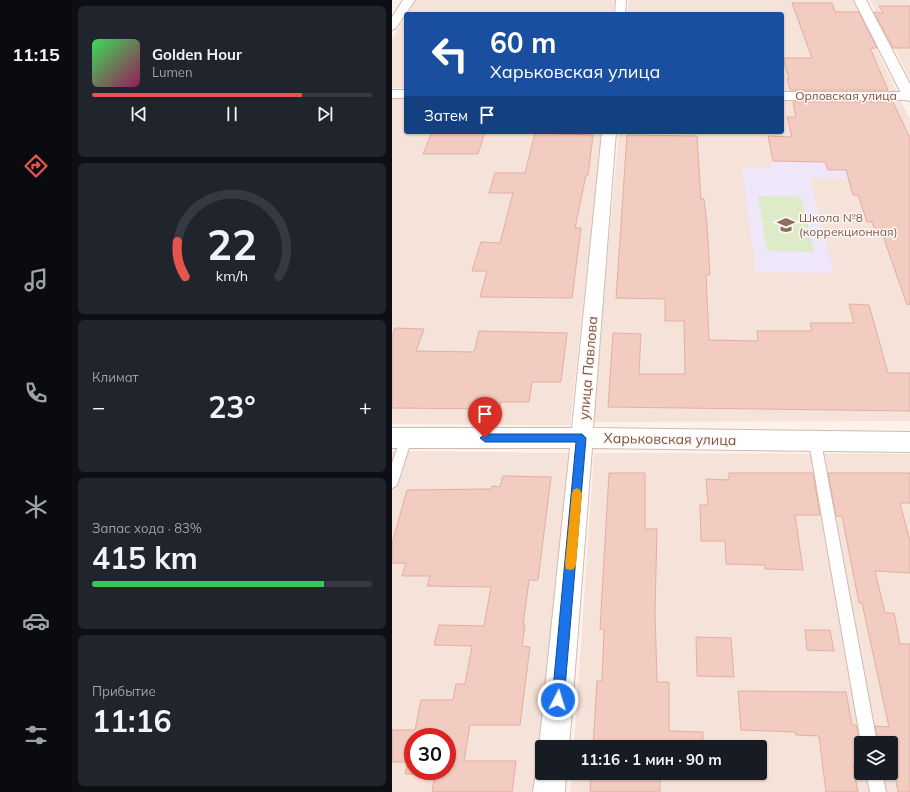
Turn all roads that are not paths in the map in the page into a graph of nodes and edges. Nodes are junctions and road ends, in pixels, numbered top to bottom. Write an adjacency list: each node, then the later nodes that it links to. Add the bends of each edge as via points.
1 (409, 0): 5 (street)
2 (621, 0): 4 (street)
3 (860, 0): 9 (street)
4 (620, 12)
5 (392, 26)
6 (392, 94): 7 (street)
7 (404, 94)
8 (784, 96): 9 (street, Орловская улица)
9 (910, 97)
10 (609, 134): 12 (street, улица Павлова)
11 (399, 438): 12 (street, Харьковская улица); 15 (lane, Харьковская улица)
12 (582, 438): 13 (street, Харьковская улица); 17 (street, улица Павлова)
13 (815, 442): 14 (street, Харьковская улица); 16 (lane)
14 (910, 442)
15 (392, 482)
16 (868, 736)
17 (555, 740)
18 (550, 780): 20 (street)
19 (875, 780): 21 (lane)
20 (549, 792)
21 (878, 792)

